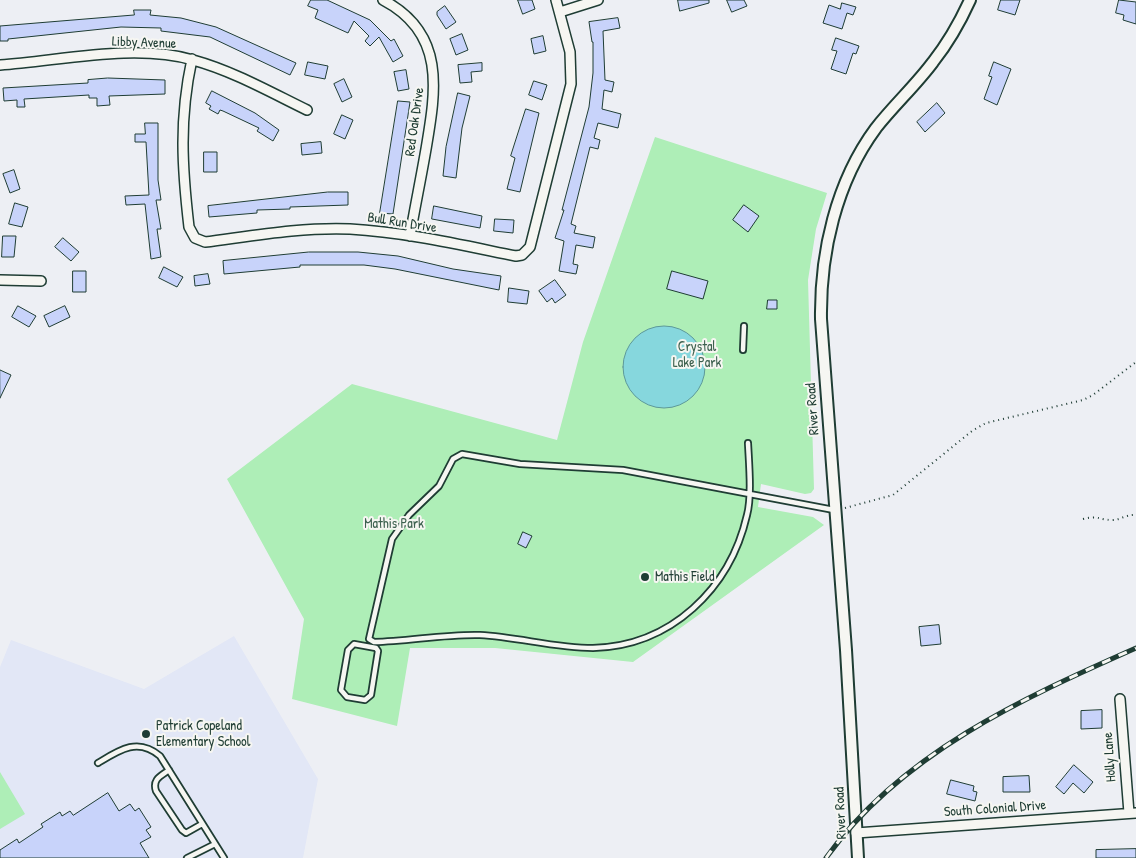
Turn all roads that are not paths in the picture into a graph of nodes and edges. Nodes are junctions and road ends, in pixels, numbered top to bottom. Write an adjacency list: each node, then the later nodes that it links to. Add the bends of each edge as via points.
1 (383, 0): 9 (street, Red Oak Drive, via 404,14 420,33 434,71 432,109)
2 (556, 0): 5 (street, Bull Run Drive)
3 (598, 0): 5 (street)
4 (970, 0): 16 (street, River Road, via 944,47 868,140 849,177 829,234 820,307)
5 (560, 12): 9 (street, Bull Run Drive, via 570,52 571,84 530,247 516,256)
6 (192, 60): 7 (street, Libby Avenue, via 170,55 112,54); 8 (street, Libby Avenue, via 240,77); 9 (street, Bull Run Drive, via 184,96 182,137 189,227 195,238 205,242 338,229)
7 (0, 65)
8 (307, 110)
9 (410, 236)
10 (0, 280): 11 (street)
11 (41, 281)
12 (744, 326): 13 (lane)
13 (743, 350)
14 (748, 443): 15 (lane)
15 (749, 495): 16 (lane); 17 (lane, via 748,514 736,547 712,590 691,612 654,635 614,646 592,648 480,635); 17 (lane, via 623,470 520,464 457,455 439,486 409,515 392,539 369,635)
16 (835, 510): 23 (street, River Road)
17 (371, 644): 17 (lane, via 354,644 348,650 341,690 347,697 365,700 371,696 378,651)
18 (1120, 699): 21 (street, Holly Lane)
19 (98, 763): 20 (lane, via 119,750 138,745 154,750)
20 (169, 770): 22 (lane); 22 (lane, via 156,779 156,791 186,833)
21 (1132, 813): 23 (street, South Colonial Drive)
22 (202, 824): 24 (lane)
23 (856, 833): 27 (street, River Road)
24 (215, 844): 25 (lane); 26 (lane)
25 (186, 858)
26 (224, 858)
27 (858, 858)

